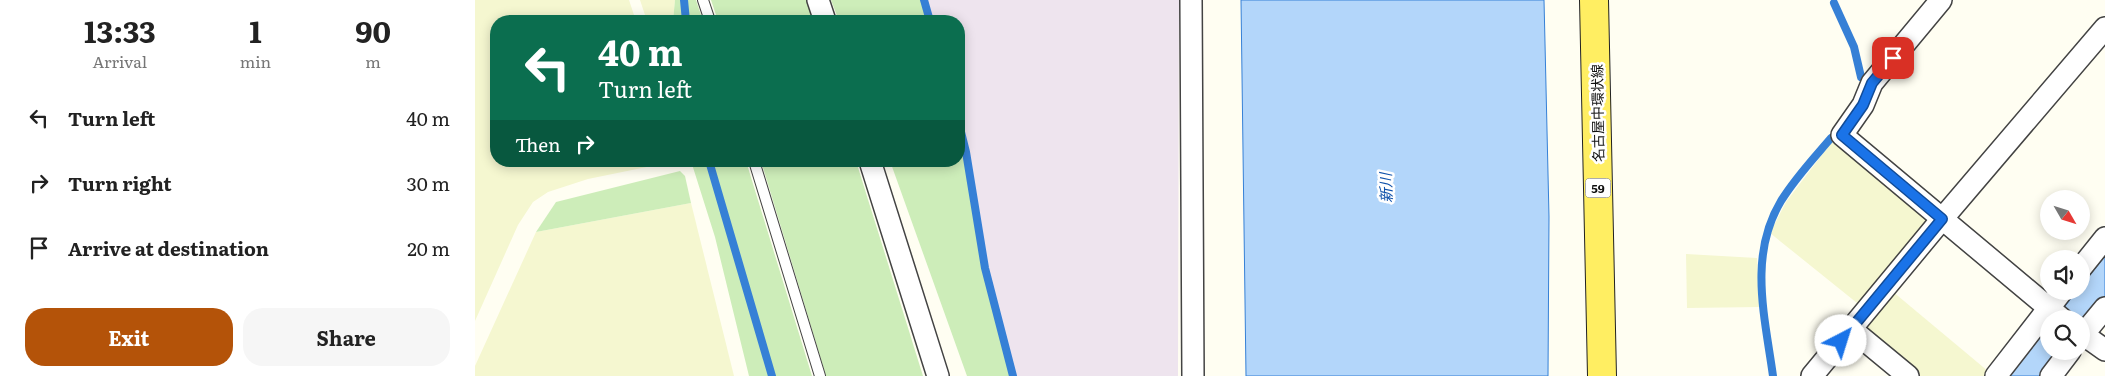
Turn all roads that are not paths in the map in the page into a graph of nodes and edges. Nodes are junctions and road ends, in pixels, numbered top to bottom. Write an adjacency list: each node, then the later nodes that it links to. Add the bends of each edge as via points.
1 (703, 0): 6 (lane)
2 (819, 0): 7 (street)
3 (1191, 0): 24 (street)
4 (1594, 0): 25 (main road, 名古屋中環状線 / 59)
5 (1941, 0): 11 (street, via 1872,83 1863,105 1842,135)
6 (708, 15)
7 (823, 15)
8 (2105, 28): 11 (street)
9 (756, 167): 22 (lane)
10 (872, 167): 23 (street)
11 (1942, 219): 15 (street); 17 (street)
12 (2105, 238): 13 (street)
13 (2090, 257)
14 (2105, 308): 16 (street)
15 (2050, 310)
16 (2090, 326)
17 (1851, 329): 26 (street); 27 (street)
18 (2040, 330): 28 (street)
19 (2090, 340): 20 (street)
20 (2105, 350)
21 (2063, 360): 29 (street)
22 (820, 376)
23 (939, 376)
24 (1193, 376)
25 (1602, 376)
26 (1812, 376)
27 (1908, 376)
28 (1996, 376)
29 (2051, 376)

